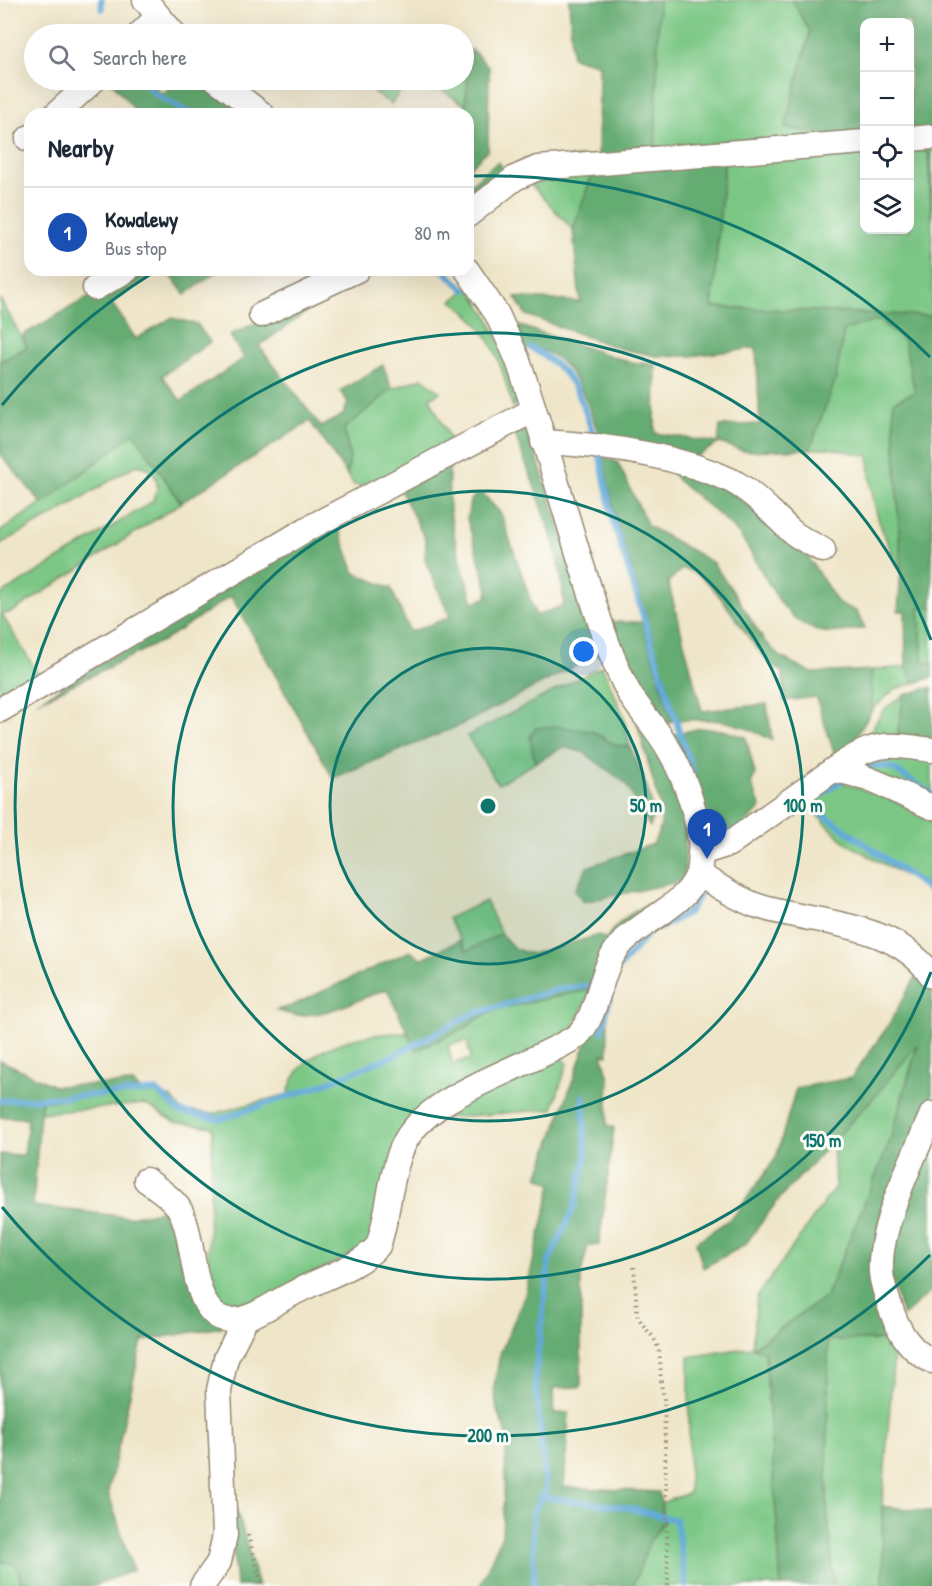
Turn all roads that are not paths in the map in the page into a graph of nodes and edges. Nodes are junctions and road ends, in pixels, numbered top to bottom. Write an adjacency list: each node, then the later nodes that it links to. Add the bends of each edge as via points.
1 (152, 8): 2 (street); 3 (street)
2 (145, 24)
3 (166, 24)
4 (83, 90): 6 (street)
5 (230, 90): 7 (street)
6 (63, 108)
7 (254, 108)
8 (932, 137): 9 (street)
9 (914, 139)
10 (860, 142): 11 (street, via 538,168 515,178)
11 (474, 210)
12 (116, 276): 15 (street)
13 (344, 276): 16 (street)
14 (471, 276): 17 (street, via 508,335)
15 (95, 288)
16 (261, 315)
17 (534, 410): 18 (street); 20 (street, via 307,529)
18 (543, 442): 19 (street, via 669,459 732,482 771,509 792,532); 24 (street, via 605,638 630,694 680,771 695,820)
19 (823, 550)
20 (0, 710)
21 (932, 750): 22 (street, via 879,746 860,751)
22 (833, 770): 23 (street, via 881,784); 24 (street)
23 (932, 807)
24 (697, 871): 25 (street, via 755,905 850,926 894,942); 28 (street, via 617,949 587,1025 577,1036 442,1104 415,1126 395,1168 378,1246 369,1256)
25 (932, 976)
26 (932, 1114): 29 (street, via 885,1232 881,1274 901,1333 915,1352)
27 (147, 1180): 28 (street, via 172,1200 184,1219 202,1300 216,1316)
28 (246, 1318): 30 (street, via 226,1358 219,1390 225,1535 219,1562)
29 (932, 1361)
30 (202, 1586)

